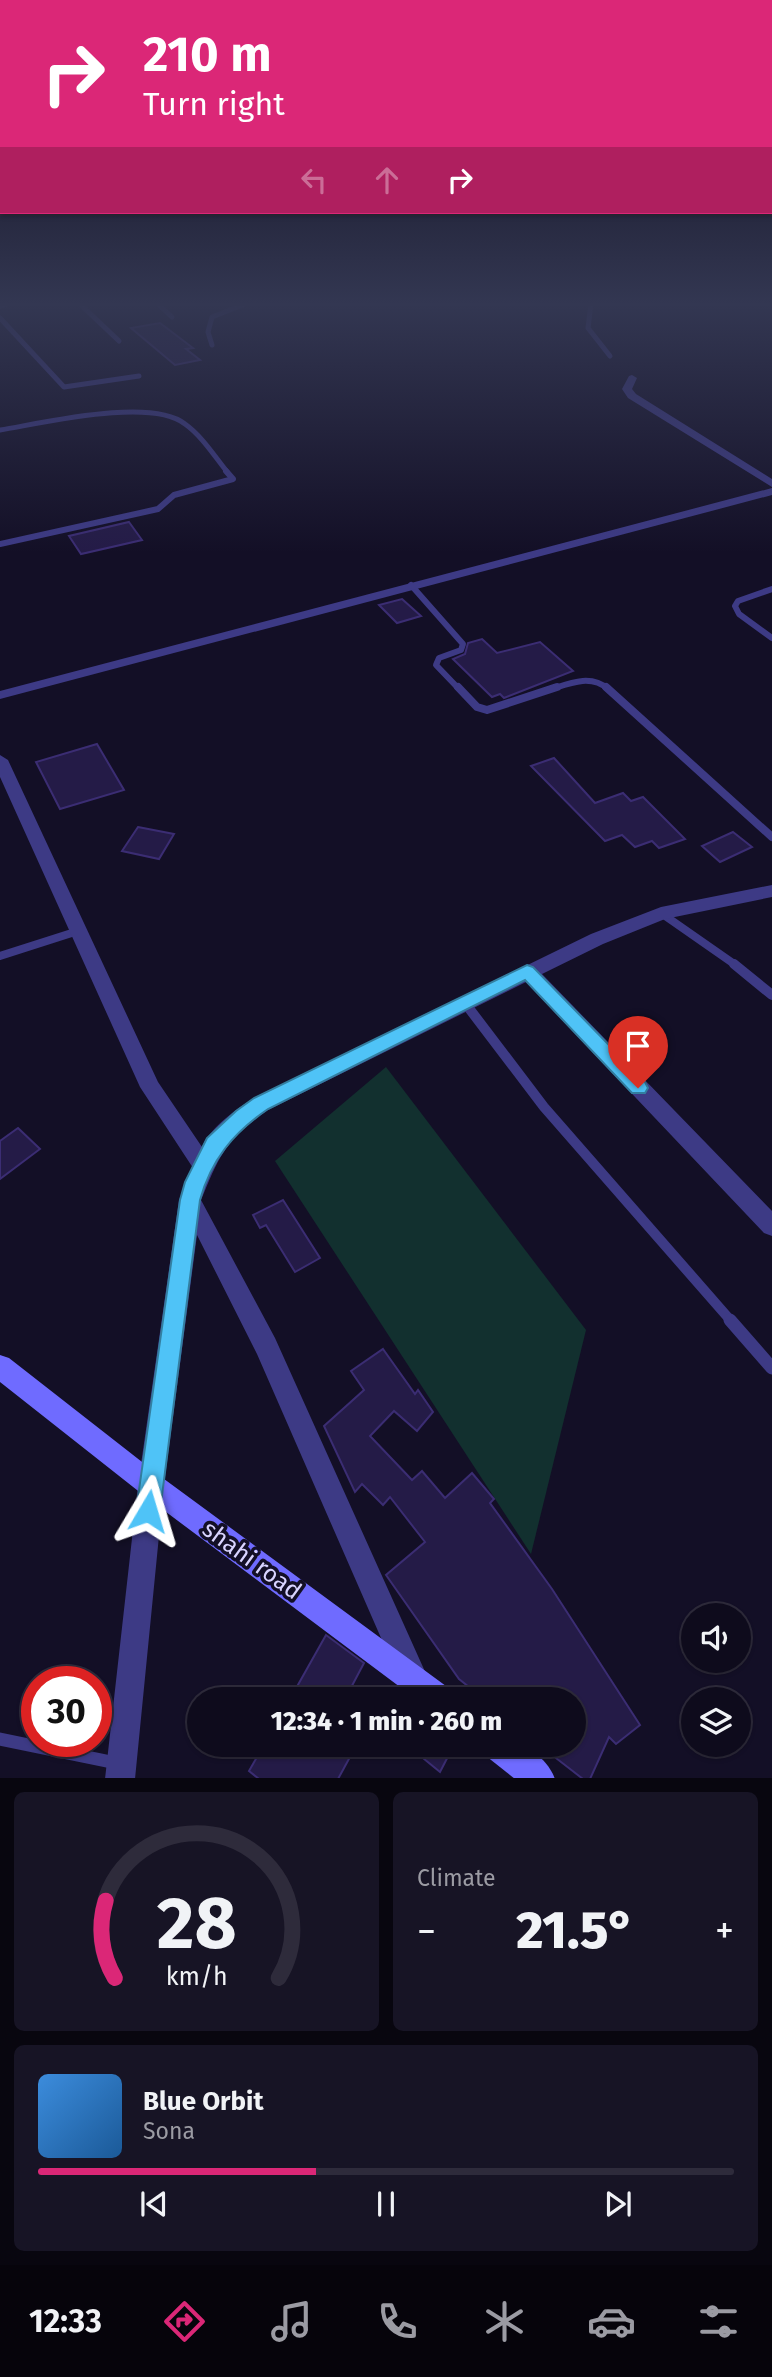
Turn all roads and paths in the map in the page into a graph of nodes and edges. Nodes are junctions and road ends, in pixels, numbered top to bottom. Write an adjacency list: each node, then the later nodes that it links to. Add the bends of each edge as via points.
1 (628, 387): 3 (street, via 632,396)
2 (0, 430): 5 (lane, via 124,411 174,417 187,425 233,478 174,495 158,509)
3 (772, 484)
4 (772, 491): 6 (street)
5 (0, 544)
6 (411, 585): 9 (street); 11 (lane, via 463,644 461,650 439,659 436,665 477,707 498,708 575,681 600,682)
7 (772, 589): 8 (lane, via 735,606)
8 (772, 638)
9 (0, 695)
10 (0, 760): 14 (street)
11 (772, 837)
12 (772, 891): 13 (street)
13 (661, 913): 16 (street); 17 (lane)
14 (78, 932): 15 (lane); 19 (street, via 150,1087)
15 (0, 956)
16 (527, 971): 18 (street); 21 (street)
17 (772, 995)
18 (465, 1003): 19 (street, via 261,1104 214,1144); 23 (lane, via 544,1107)
19 (202, 1166): 20 (street)
20 (190, 1200): 24 (street); 25 (street, via 266,1346)
21 (772, 1226)
22 (0, 1367): 24 (street, shahi road)
23 (772, 1368)
24 (151, 1485): 25 (street, shahi road); 29 (street)
25 (413, 1678): 26 (street, shahi road)
26 (425, 1687)
27 (0, 1740): 29 (lane)
28 (512, 1757): 30 (street)
29 (121, 1771)
30 (539, 1778)

